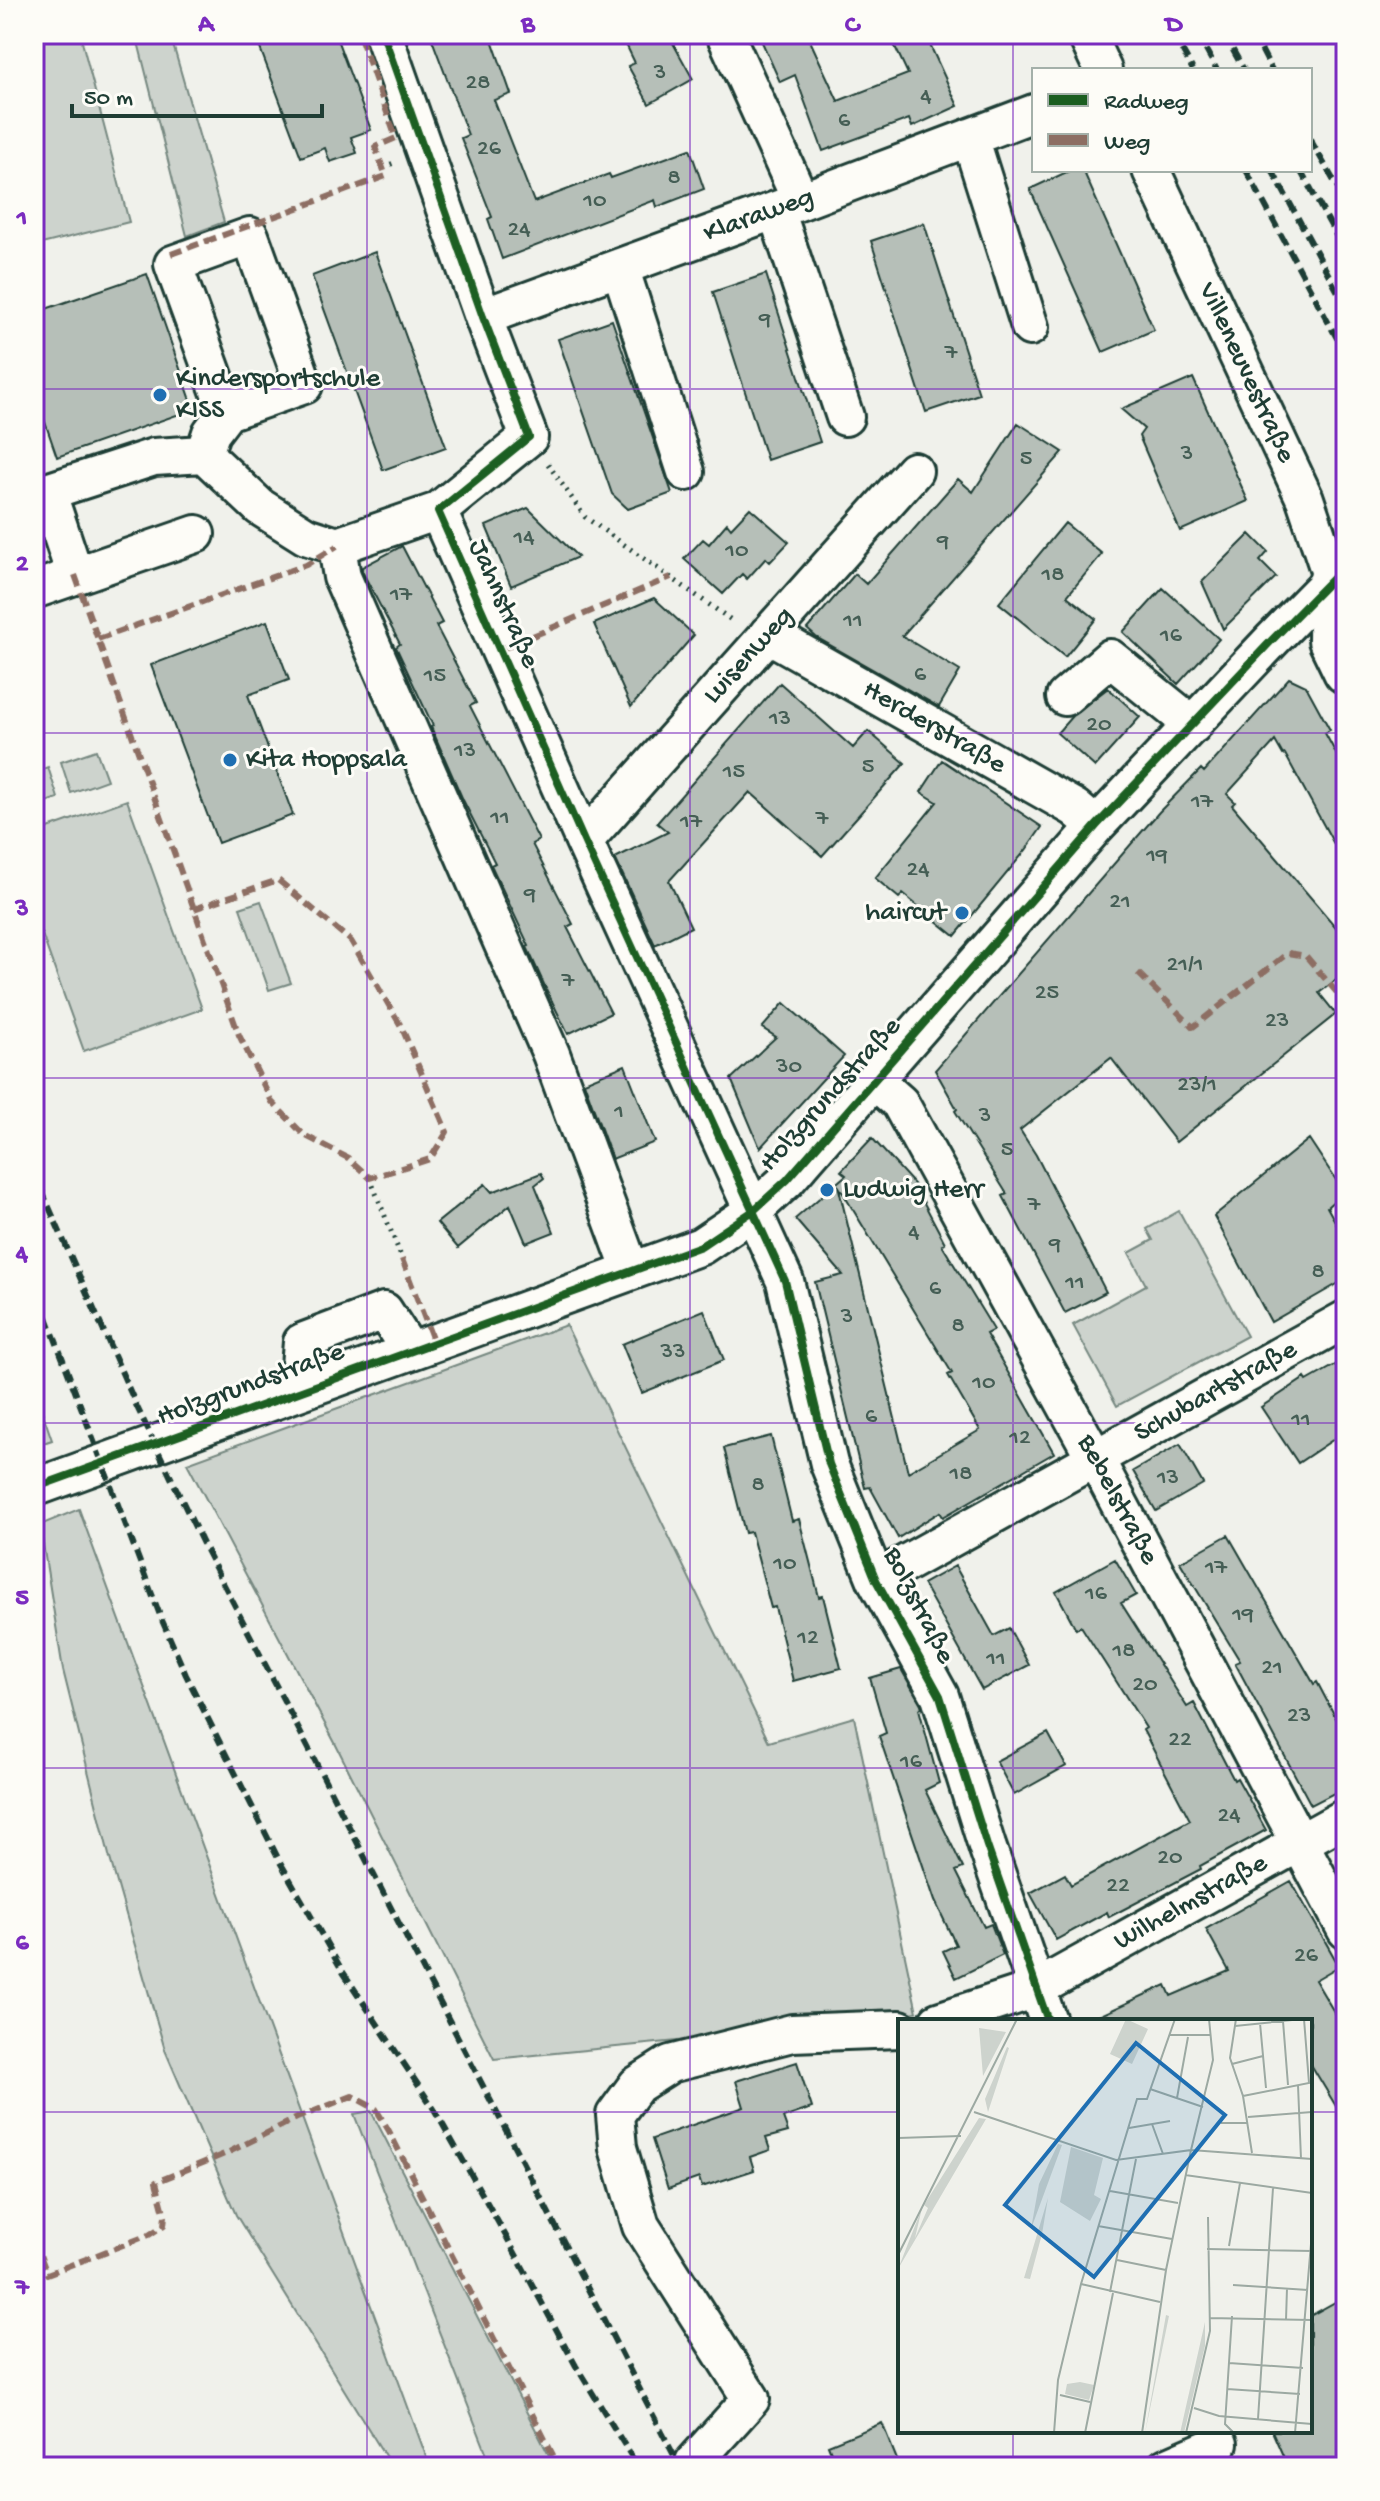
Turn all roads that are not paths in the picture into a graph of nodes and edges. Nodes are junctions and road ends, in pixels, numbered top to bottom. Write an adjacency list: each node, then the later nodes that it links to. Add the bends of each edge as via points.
1 (383, 34): 10 (street)
2 (725, 34): 8 (street)
3 (1086, 34): 4 (street)
4 (1102, 68)
5 (1032, 114): 6 (street, Klaraweg)
6 (970, 137): 8 (street, Klaraweg); 11 (street)
7 (1152, 172): 18 (street, Villeneuvestraße)
8 (789, 206): 9 (street, Klaraweg); 13 (street)
9 (620, 267): 10 (street, Klaraweg); 16 (street)
10 (483, 317): 19 (street, via 529,437)
11 (1030, 327)
12 (227, 412): 12 (street, via 304,385 250,236 173,264); 14 (street)
13 (845, 417)
14 (204, 454): 17 (street, via 154,457); 22 (street, via 260,507 306,536)
15 (914, 471): 26 (street, Luisenweg)
16 (686, 472)
17 (40, 494): 23 (street)
18 (1305, 499): 20 (street); 24 (street, Villeneuvestraße)
19 (438, 511): 22 (street); 31 (street, Jahnstraße)
20 (1346, 526)
21 (196, 534): 23 (street)
22 (337, 546): 34 (street, via 342,577 551,1054)
23 (75, 575): 25 (street)
24 (1341, 581): 27 (main road, via 1331,640); 29 (street, Holzgrundstraße, via 1272,640)
25 (34, 590)
26 (768, 634): 30 (street, Herderstraße, via 1075,808); 31 (street, Luisenweg)
27 (1346, 671)
28 (1065, 697): 29 (street, via 1110,658)
29 (1193, 725): 30 (street, Holzgrundstraße)
30 (1096, 826): 32 (street, Holzgrundstraße)
31 (584, 841): 33 (street, Jahnstraße)
32 (874, 1080): 33 (street, Holzgrundstraße); 36 (street, Bebelstraße, via 900,1103)
33 (753, 1211): 34 (street, Holzgrundstraße, via 701,1246); 38 (street, Bolzstraße, via 785,1281 829,1464)
34 (631, 1271): 37 (street, Holzgrundstraße)
35 (1346, 1319): 36 (street, Schubartstraße)
36 (1096, 1460): 38 (street, Schubartstraße); 40 (street, Bebelstraße)
37 (34, 1488)
38 (876, 1580): 42 (street, Bolzstraße, via 940,1696)
39 (1346, 1817): 40 (street, Wilhelmstraße)
40 (1300, 1842): 41 (street, Bebelstraße); 42 (street, Wilhelmstraße)
41 (1346, 1930)
42 (1042, 2005): 43 (street, Wilhelmstraße)
43 (951, 2019)
44 (898, 2029): 46 (street, via 792,2033 670,2064 637,2085 615,2115 618,2148 641,2226 751,2399)
45 (1221, 2447): 47 (street)
46 (694, 2462)
47 (1166, 2467)

